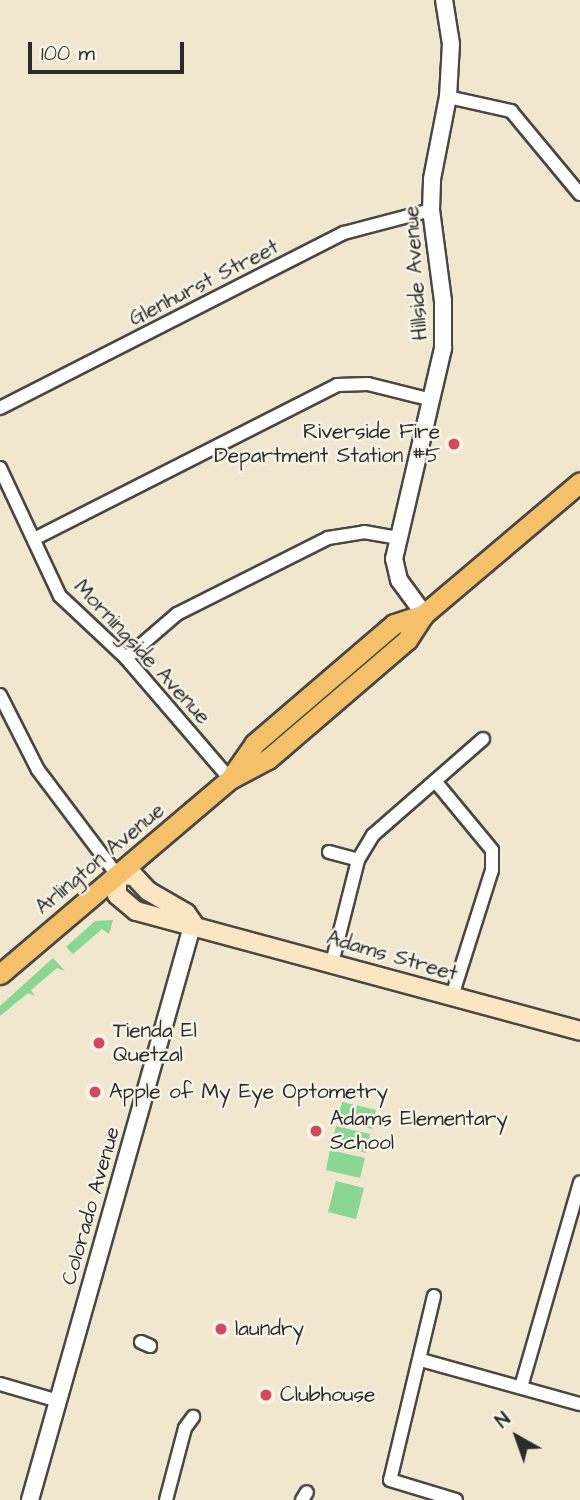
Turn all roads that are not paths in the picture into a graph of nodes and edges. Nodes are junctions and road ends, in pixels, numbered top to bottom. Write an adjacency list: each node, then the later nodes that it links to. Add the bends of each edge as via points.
1 (444, 0): 2 (street, Hillside Avenue, via 451,44)
2 (448, 97): 3 (street, via 511,111); 4 (street, Hillside Avenue, via 432,179)
3 (580, 194)
4 (432, 210): 5 (street, Hillside Avenue, via 444,324); 6 (street, Glenhurst Street, via 344,233)
5 (432, 400): 9 (street, Hillside Avenue); 10 (street, via 368,384 337,385)
6 (0, 408)
7 (0, 468): 10 (street, Morningside Avenue)
8 (580, 482): 11 (main road, Arlington Avenue)
9 (397, 538): 11 (street, Hillside Avenue, via 395,570); 12 (street, via 364,532 327,538 177,614)
10 (34, 539): 12 (street, Morningside Avenue, via 60,596)
11 (424, 614): 15 (main road, Arlington Avenue, via 394,624 254,744)
12 (126, 658): 15 (street, Morningside Avenue)
13 (0, 695): 19 (street, via 38,770)
14 (483, 738): 16 (street)
15 (230, 779): 19 (main road, Arlington Avenue)
16 (435, 781): 18 (street, via 373,835); 23 (street, via 492,850 492,870)
17 (329, 852): 18 (street)
18 (358, 860): 21 (street)
19 (117, 874): 20 (main road, Adams Street, via 134,876); 20 (main road, Adams Street, via 117,895 136,911); 22 (main road, Arlington Avenue)
20 (193, 923): 21 (main road, Adams Street); 30 (street, Colorado Avenue)
21 (332, 963): 23 (main road, Adams Street)
22 (0, 974)
23 (452, 996): 24 (main road, Adams Street)
24 (580, 1031)
25 (580, 1182): 29 (street)
26 (434, 1296): 27 (street)
27 (421, 1360): 29 (street); 35 (street, via 390,1480)
28 (0, 1384): 30 (street)
29 (521, 1387): 31 (street)
30 (58, 1401): 33 (street, Colorado Avenue)
31 (580, 1404)
32 (193, 1417): 34 (street, via 185,1428)
33 (30, 1500)
34 (166, 1500)
35 (456, 1500)

